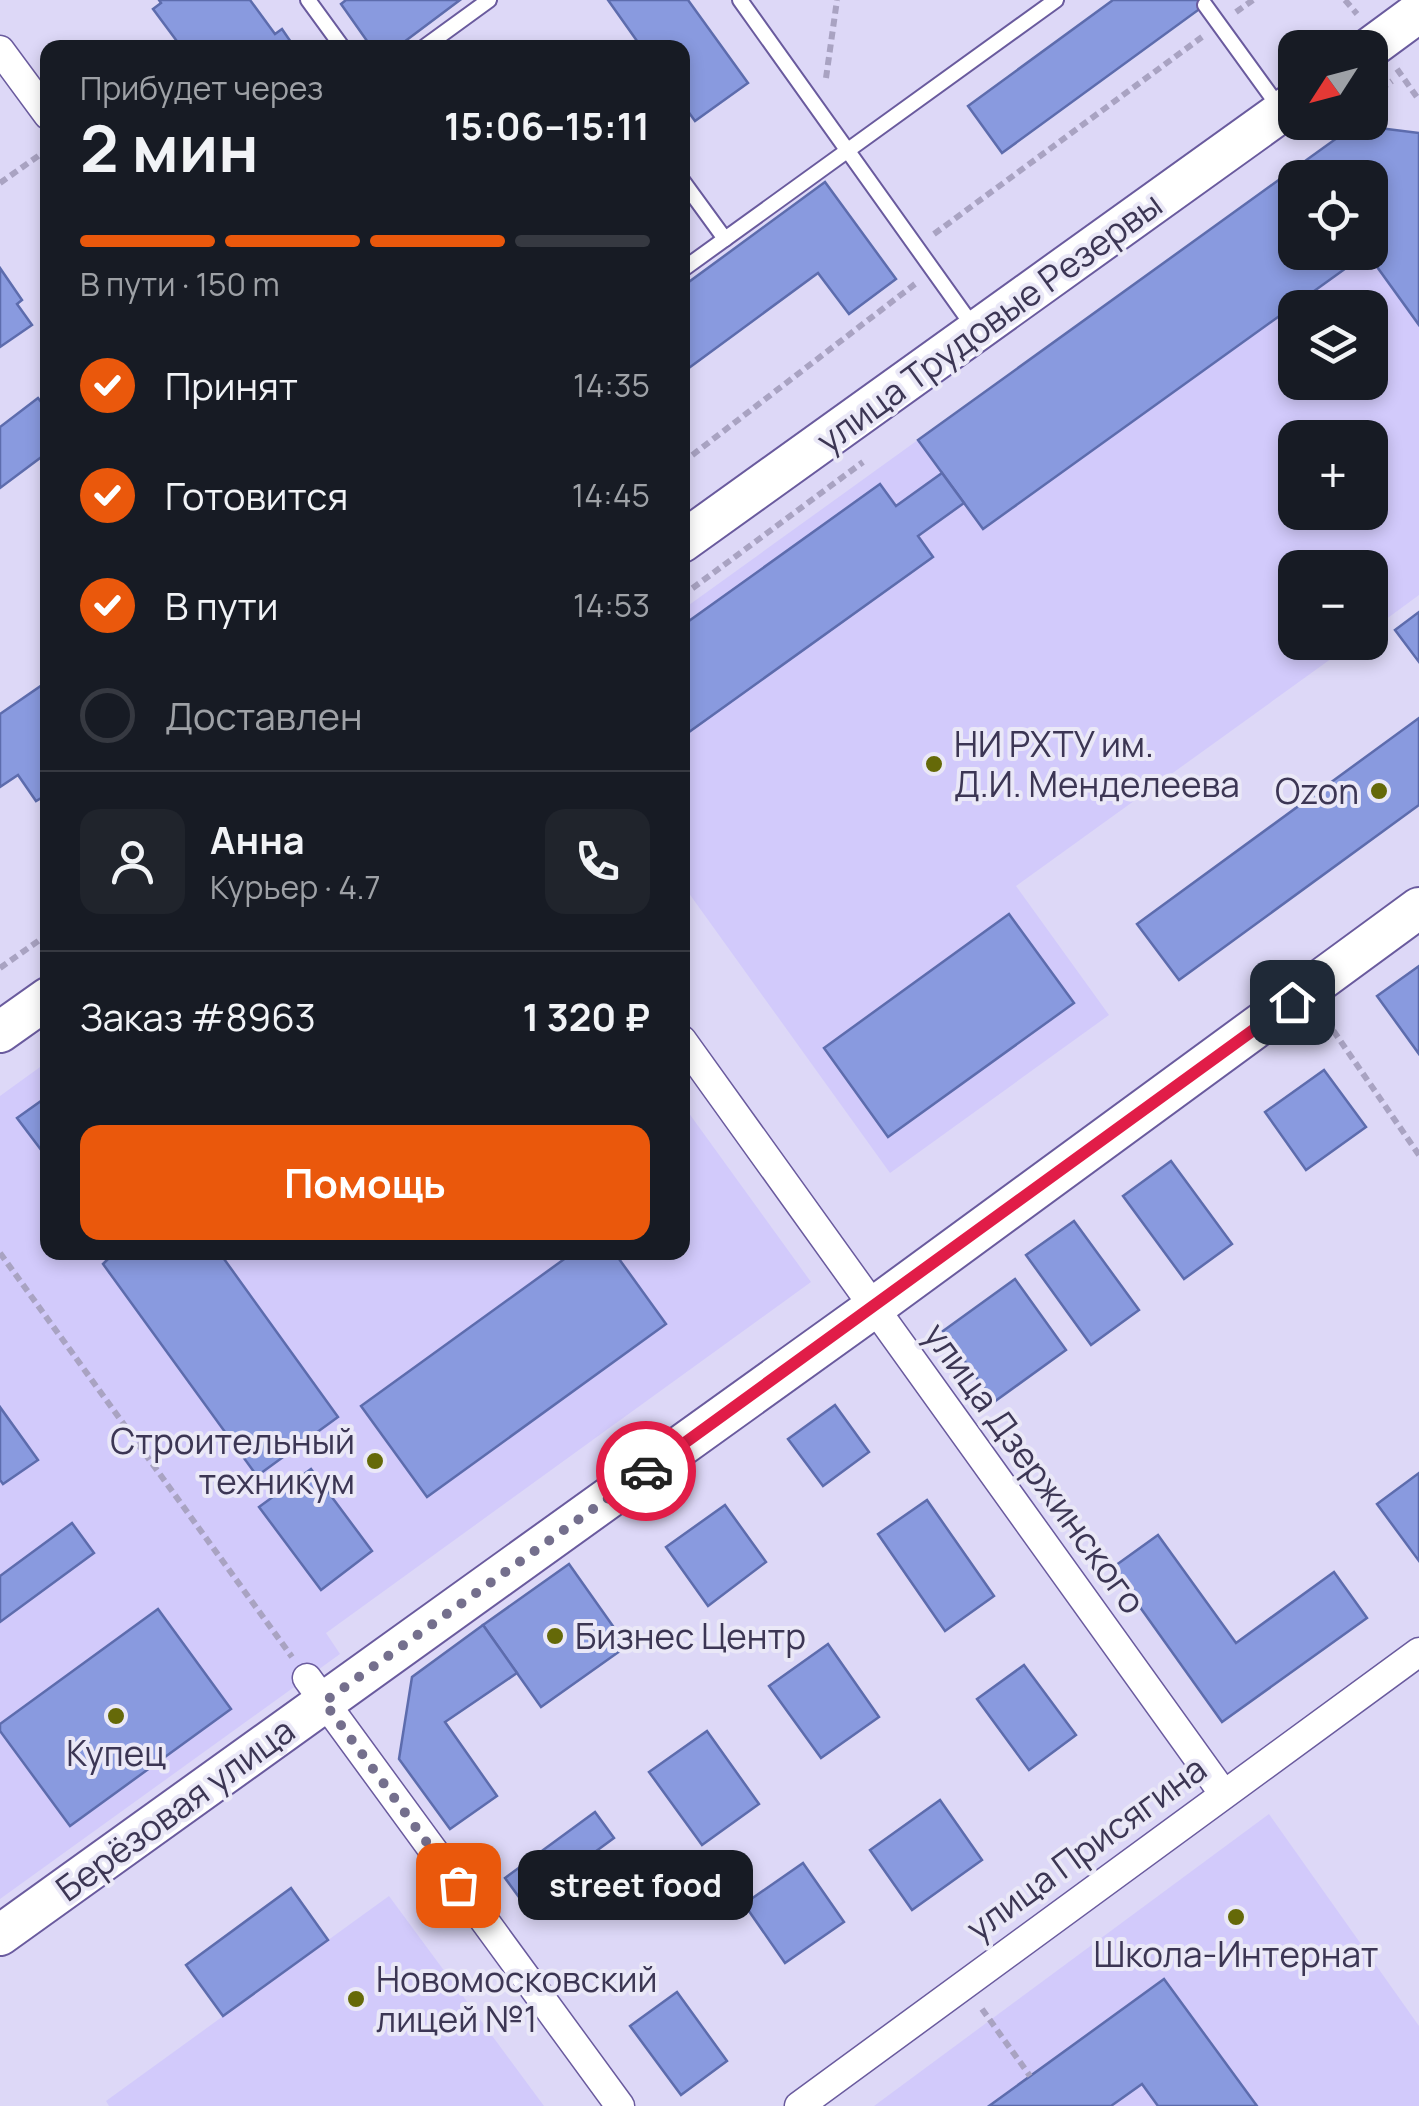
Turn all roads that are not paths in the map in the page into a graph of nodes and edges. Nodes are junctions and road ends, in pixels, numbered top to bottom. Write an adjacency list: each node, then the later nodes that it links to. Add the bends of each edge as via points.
1 (308, 0): 8 (lane)
2 (489, 0): 9 (lane)
3 (740, 0): 14 (lane)
4 (1056, 0): 14 (lane)
5 (1205, 5): 11 (lane)
6 (1409, 18): 7 (street)
7 (1388, 34)
8 (337, 40)
9 (434, 40)
10 (0, 50): 12 (street)
11 (1278, 94)
12 (40, 104)
13 (1278, 115): 18 (street, улица Трудовые Резервы)
14 (848, 151): 16 (lane); 18 (lane)
15 (690, 191): 16 (lane)
16 (725, 239): 17 (lane)
17 (690, 264)
18 (976, 332): 19 (street, улица Трудовые Резервы)
19 (690, 536)
20 (1419, 908): 24 (street, Берёзовая улица)
21 (40, 1004): 22 (street)
22 (0, 1032)
23 (690, 1051): 24 (street, улица Дзержинского)
24 (873, 1308): 26 (street, Берёзовая улица); 27 (street, улица Дзержинского)
25 (1419, 1652): 27 (street, улица Присягина)
26 (316, 1690): 28 (street, Берёзовая улица); 29 (street)
27 (1223, 1793): 30 (street, улица Присягина)
28 (0, 1935)
29 (620, 2106)
30 (798, 2106)

